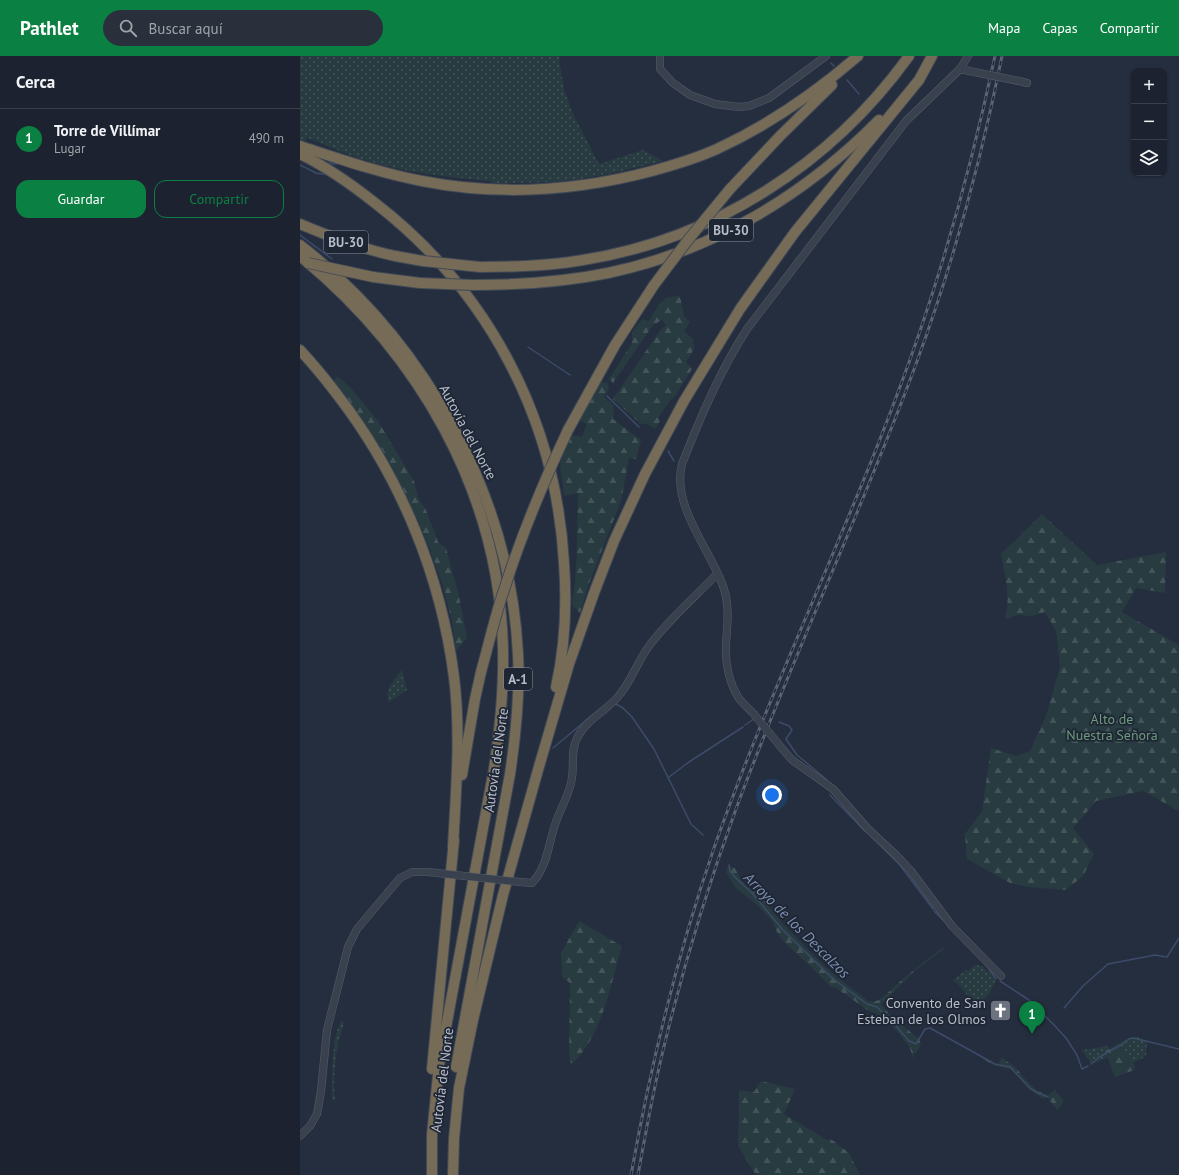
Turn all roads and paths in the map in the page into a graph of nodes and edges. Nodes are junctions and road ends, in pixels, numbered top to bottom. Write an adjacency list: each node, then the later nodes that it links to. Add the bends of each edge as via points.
1 (660, 56): 2 (street, via 660,69 681,89 715,104 739,107 769,98)
2 (826, 56)
3 (858, 56): 10 (highway, via 801,101 716,150 674,165 592,184 516,190 446,185 402,177)
4 (863, 56): 18 (highway, bridge, via 781,134 730,189 688,240 654,285 611,352 568,430 544,482 504,588 481,672 467,743)
5 (909, 56): 12 (highway, BU-30, bridge, via 867,108 815,157 764,192 708,222 648,245 603,257 536,266 480,267 395,256 336,239)
6 (931, 56): 15 (highway, BU-30, bridge, via 895,102 862,137 824,170 774,206 733,229 666,257 610,272 545,282 473,285 420,283 373,277); 19 (highway, via 918,80 795,232 757,284 699,375 654,456 594,593 555,710)
7 (968, 56): 8 (street)
8 (960, 69): 9 (street, bridge); 17 (street, via 906,121 746,329 723,370 680,472 682,494 689,516)
9 (1027, 83)
10 (300, 146)
11 (300, 154): 19 (highway, via 337,175 387,212 427,249 451,276 483,318 509,360 530,407 546,454 557,500 563,542 566,583 564,628 558,681)
12 (300, 224)
13 (300, 245): 24 (highway, Autovía del Norte / A-1, via 340,280 383,326 420,374 449,419 485,496 506,566 513,605 518,667 516,729 457,1061 451,1110)
14 (300, 256): 23 (highway, Autovía del Norte / A-1, via 366,318 398,356 451,440 473,492 486,534 498,592 504,666 499,736 439,1065 432,1135)
15 (303, 262)
16 (300, 350): 18 (highway, via 330,384 378,453 414,526 434,583 448,639 455,695 457,746)
17 (717, 574): 20 (street, bridge, via 727,599 726,659 738,697 792,760 833,789 868,829 897,856 952,926); 21 (street, bridge, via 659,633 621,693 577,738 568,795 556,820 541,873 532,883 412,872 400,878 357,929 348,947 327,1030 317,1114)
18 (453, 847): 22 (highway, via 431,1089)
19 (515, 850): 25 (highway, via 464,1062 455,1114)
20 (1001, 976)
21 (300, 1136)
22 (428, 1175)
23 (432, 1175)
24 (449, 1175)
25 (453, 1175)

